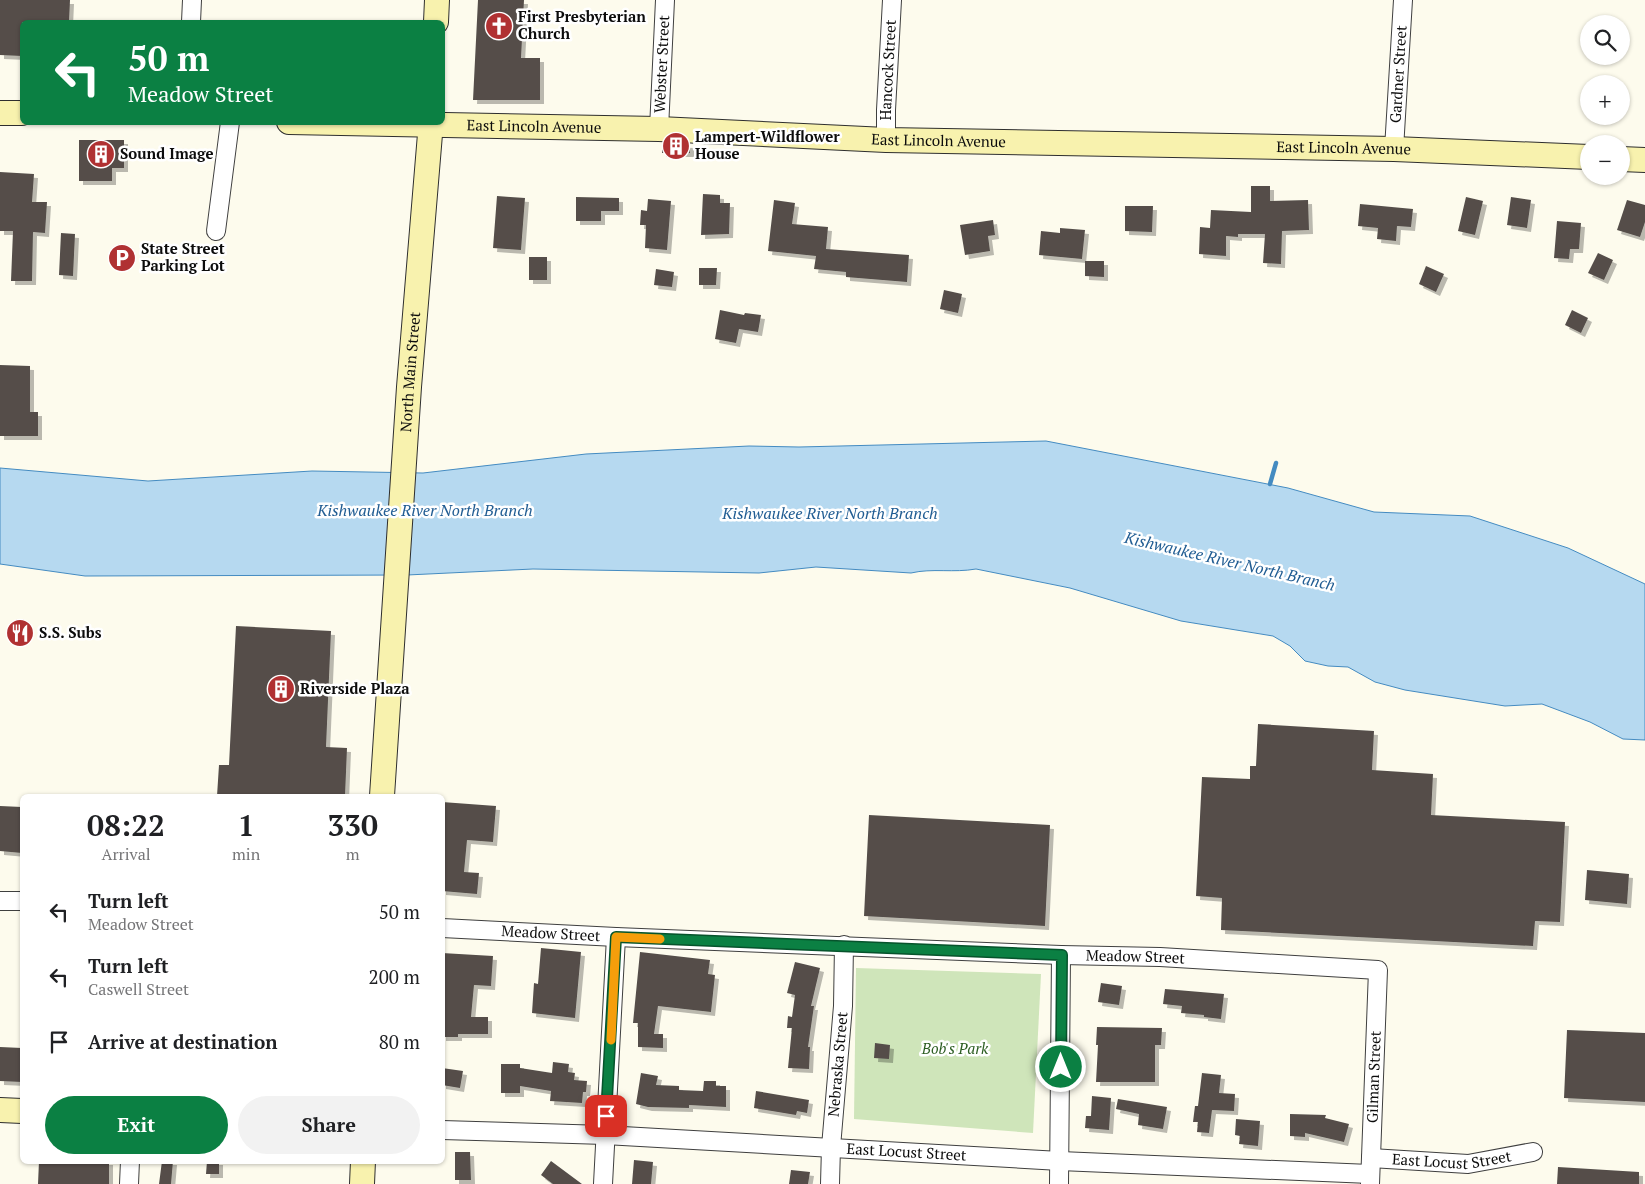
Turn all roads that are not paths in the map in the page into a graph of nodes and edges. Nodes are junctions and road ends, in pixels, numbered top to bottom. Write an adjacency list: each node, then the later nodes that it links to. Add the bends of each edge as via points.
1 (192, 0): 6 (street)
2 (437, 0): 7 (street)
3 (665, 0): 13 (street, Webster Street)
4 (892, 0): 14 (street, Hancock Street)
5 (1403, 0): 15 (street, Gardner Street)
6 (191, 20)
7 (436, 20)
8 (0, 113): 9 (street)
9 (20, 114)
10 (445, 124): 13 (street, East Lincoln Avenue)
11 (230, 125): 19 (street)
12 (431, 125): 20 (street, North Main Street, via 409,387)
13 (659, 129): 14 (street, East Lincoln Avenue)
14 (886, 140): 15 (street, East Lincoln Avenue)
15 (1394, 149): 16 (street, East Lincoln Avenue)
16 (1580, 157)
17 (1630, 159): 18 (street)
18 (1645, 160)
19 (216, 231)
20 (382, 794)
21 (0, 901): 22 (street)
22 (20, 901)
23 (445, 928): 24 (street, Meadow Street)
24 (616, 937): 25 (street, Meadow Street); 31 (street)
25 (844, 945): 26 (street, Meadow Street); 32 (street, Nebraska Street, via 843,1006)
26 (1062, 955): 27 (street, Meadow Street, via 1160,957); 34 (street)
27 (1378, 970): 37 (street, Gilman Street)
28 (0, 1110): 29 (street)
29 (20, 1111)
30 (445, 1130): 31 (street, East Locust Street)
31 (605, 1135): 32 (street, East Locust Street); 40 (street)
32 (831, 1147): 34 (street, East Locust Street); 41 (street, Nebraska Street)
33 (1533, 1152): 37 (street, East Locust Street, via 1468,1164)
34 (1060, 1161): 37 (street, East Locust Street); 42 (street)
35 (130, 1164): 38 (street)
36 (362, 1164): 39 (street)
37 (1370, 1172)
38 (128, 1184)
39 (362, 1184)
40 (602, 1184)
41 (830, 1184)
42 (1059, 1184)

